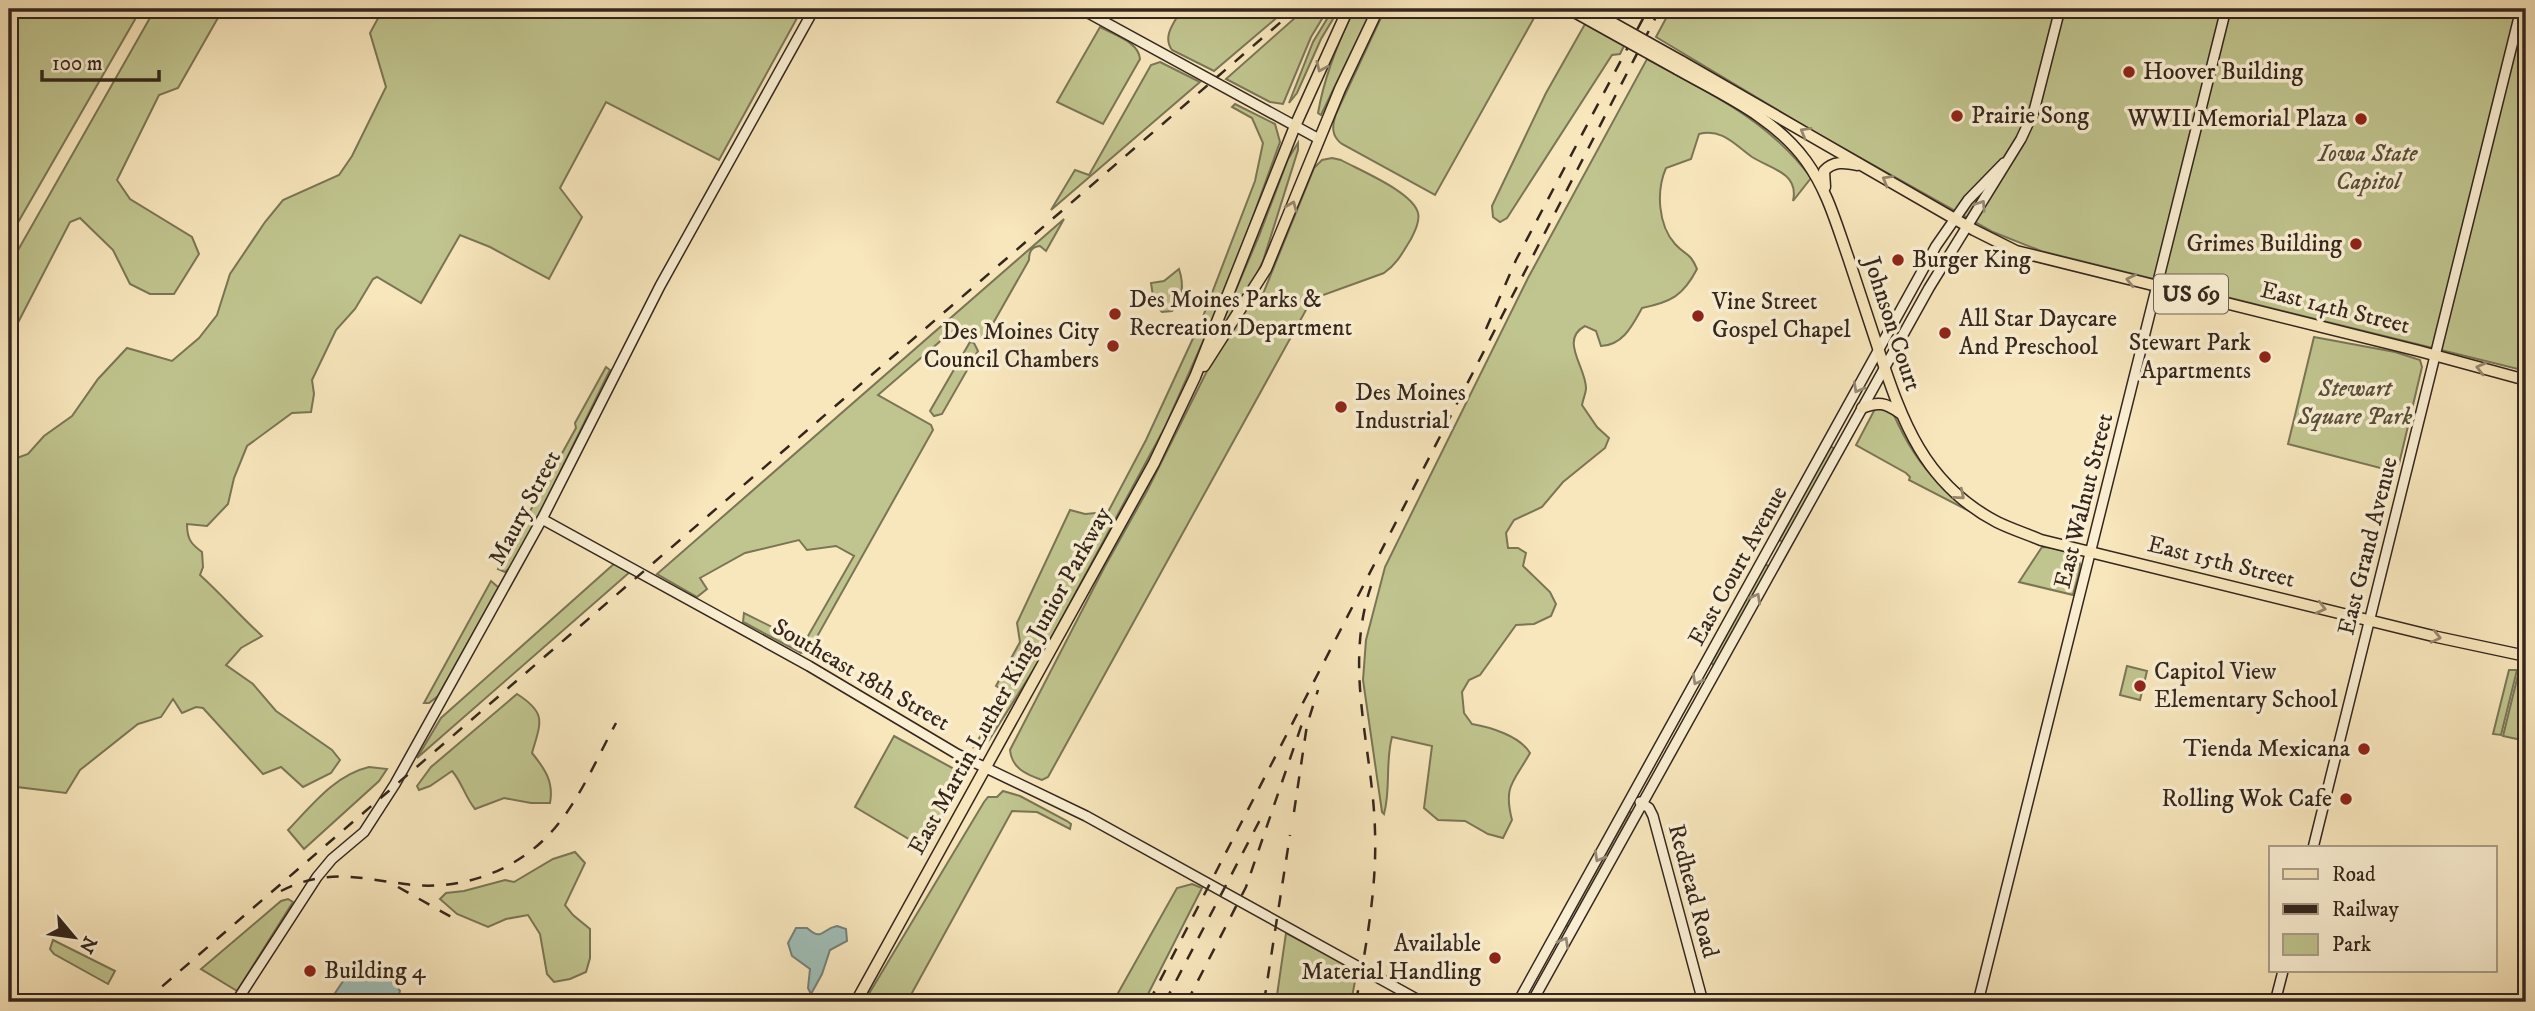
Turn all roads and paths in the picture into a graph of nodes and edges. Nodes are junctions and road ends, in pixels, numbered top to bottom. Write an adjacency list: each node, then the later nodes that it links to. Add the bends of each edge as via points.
1 (814, 9): 27 (street, Maury Street, via 660,286)
2 (1081, 9): 11 (street)
3 (1348, 9): 11 (main road, East Martin Luther King Junior Parkway, one-way to 11)
4 (1377, 9): 12 (main road, East Martin Luther King Junior Parkway)
5 (1569, 9): 10 (main road, US 69, bridge)
6 (1588, 9): 10 (main road, US 69, bridge)
7 (2060, 9): 13 (street, East Court Avenue, via 2031,118)
8 (2226, 9): 18 (street, East Walnut Street)
9 (2521, 9): 20 (street, East Grand Avenue)
10 (1679, 65): 14 (main road, US 69, one-way to 10); 15 (main road, US 69, via 1778,130)
11 (1295, 126): 12 (street); 22 (main road, East Martin Luther King Junior Parkway)
12 (1319, 139): 22 (main road, East Martin Luther King Junior Parkway, one-way to 12, via 1266,269)
13 (2008, 159): 16 (street, East Court Avenue); 17 (street, East Court Avenue, one-way to 13)
14 (1864, 167): 15 (main road, via 1847,162 1829,166 1823,179); 16 (main road, East 14th Street / US 69, one-way to 14)
15 (1826, 194): 19 (main road, Johnson Court / US 69)
16 (1954, 218): 17 (main road, East 14th Street / US 69); 19 (street, East Court Avenue)
17 (1967, 226): 18 (main road, East 14th Street / US 69, one-way to 17, via 2033,257); 21 (street, East Court Avenue)
18 (2157, 286): 20 (main road, East 14th Street / US 69); 28 (street, East Walnut Street)
19 (1879, 350): 21 (main road, Johnson Court / US 69); 32 (street, East Court Avenue, one-way to 32)
20 (2435, 356): 23 (main road, East 14th Street / US 69, one-way to 20); 29 (street, East Grand Avenue)
21 (1885, 369): 24 (street, East Court Avenue); 25 (main road, Johnson Court / US 69)
22 (1195, 377): 31 (main road, East Martin Luther King Junior Parkway, via 1154,463)
23 (2526, 380)
24 (1863, 408): 25 (main road, via 1880,403); 33 (street, East Court Avenue, one-way to 24)
25 (1900, 413): 26 (main road, Johnson Court / US 69)
26 (1929, 463): 28 (main road, East 15th Street / US 69, one-way to 28, via 1951,488 1995,521 2042,540)
27 (542, 519): 31 (street, Southeast 18th Street, via 809,666 957,754); 36 (street, Maury Street, via 375,817 317,877)
28 (2091, 552): 29 (main road, East 15th Street / US 69, one-way to 29); 42 (street, East Walnut Street)
29 (2369, 621): 30 (main road, East 15th Street / US 69, one-way to 30); 34 (street, East Grand Avenue)
30 (2526, 656)
31 (986, 766): 37 (main road, East Martin Luther King Junior Parkway); 38 (street, Southeast 18th Street, via 1086,816)
32 (1632, 798): 33 (street, Redhead Road); 39 (street, East Court Avenue, one-way to 39)
33 (1643, 804): 40 (street, East Court Avenue, one-way to 33); 41 (street, Redhead Road, via 1653,816)
34 (2314, 846)
35 (2283, 972): 43 (street)
36 (236, 1002)
37 (856, 1002)
38 (1422, 1002)
39 (1518, 1002)
40 (1532, 1002)
41 (1703, 1002)
42 (1979, 1002)
43 (2275, 1002)

